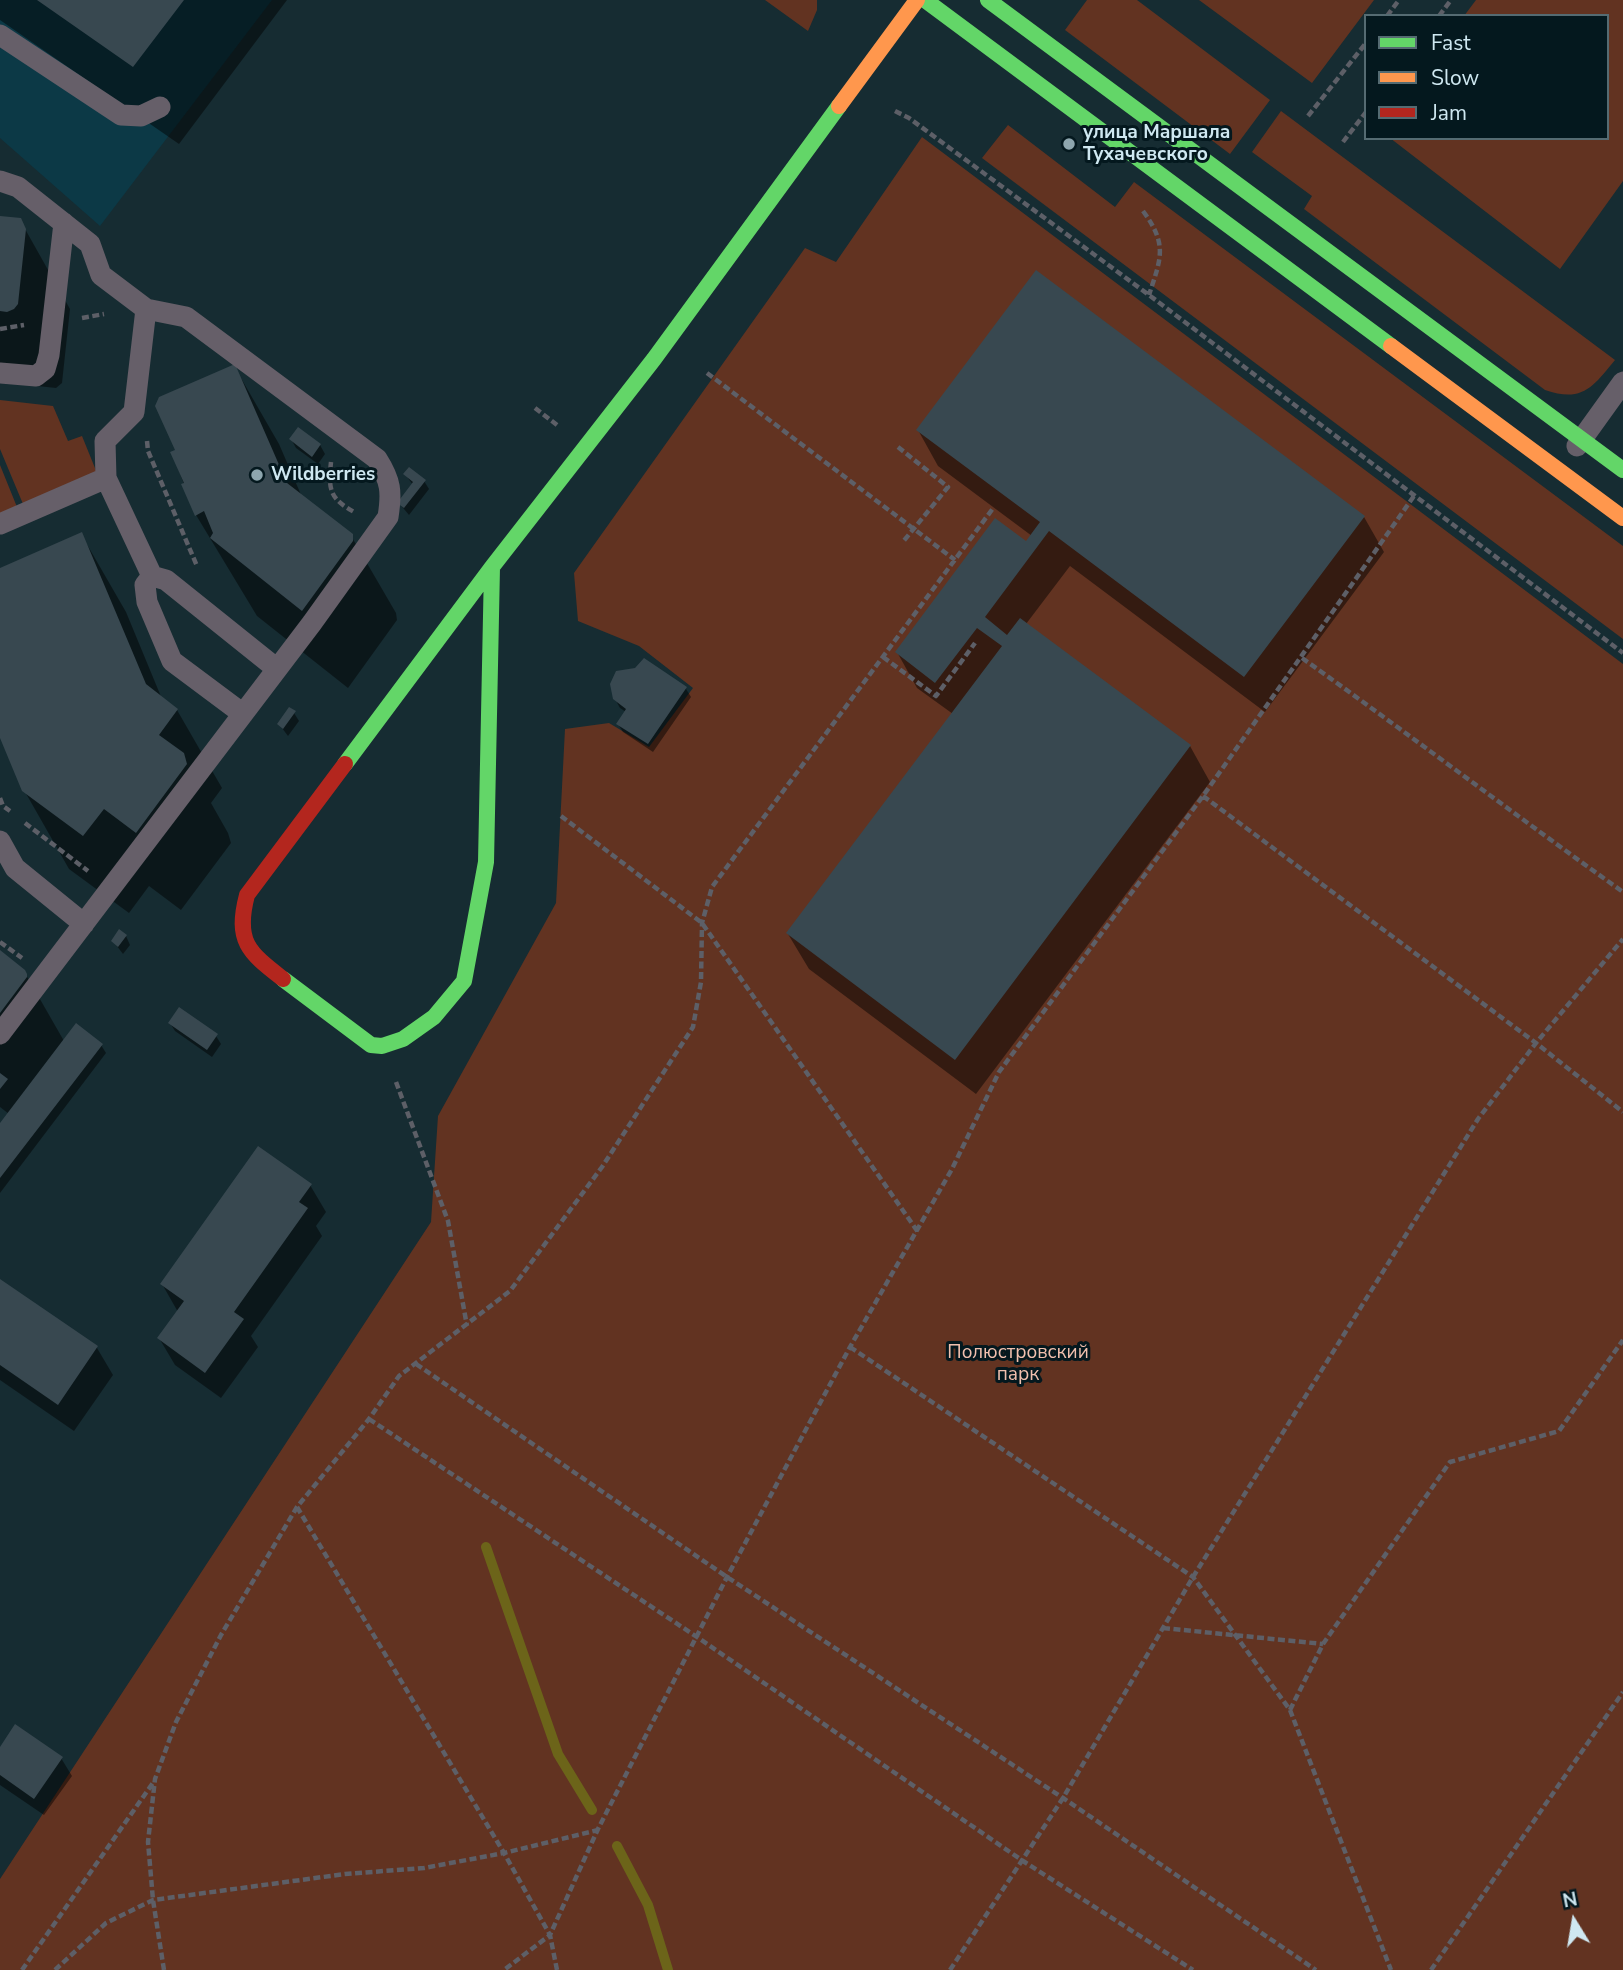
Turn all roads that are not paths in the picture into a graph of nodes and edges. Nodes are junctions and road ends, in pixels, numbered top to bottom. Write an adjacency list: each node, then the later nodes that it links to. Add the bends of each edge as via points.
1 (917, 0): 17 (street, via 654,359)
2 (925, 0): 12 (street)
3 (988, 0): 11 (street)
4 (0, 35): 5 (lane, via 121,115 141,116)
5 (160, 107)
6 (0, 181): 7 (lane, via 18,187)
7 (64, 223): 8 (lane, via 90,244 100,275); 9 (lane, via 45,369 36,376)
8 (146, 309): 14 (lane, via 134,412 105,441); 19 (lane, via 186,317 377,459 388,476 388,517)
9 (0, 373)
10 (1623, 382): 11 (lane)
11 (1582, 440): 12 (lane); 13 (street)
12 (1559, 470): 15 (street)
13 (1623, 470)
14 (106, 478): 16 (lane); 18 (lane)
15 (1623, 518)
16 (0, 524)
17 (492, 567): 17 (street, via 486,862 464,981 434,1017 403,1039 371,1045 256,958 244,941 240,918 247,895)
18 (152, 576): 19 (lane, via 166,580); 20 (lane, via 145,585 147,602 172,661)
19 (277, 669): 20 (lane)
20 (243, 714): 22 (lane)
21 (0, 841): 22 (lane, via 15,868)
22 (83, 924): 23 (lane)
23 (0, 1034)

